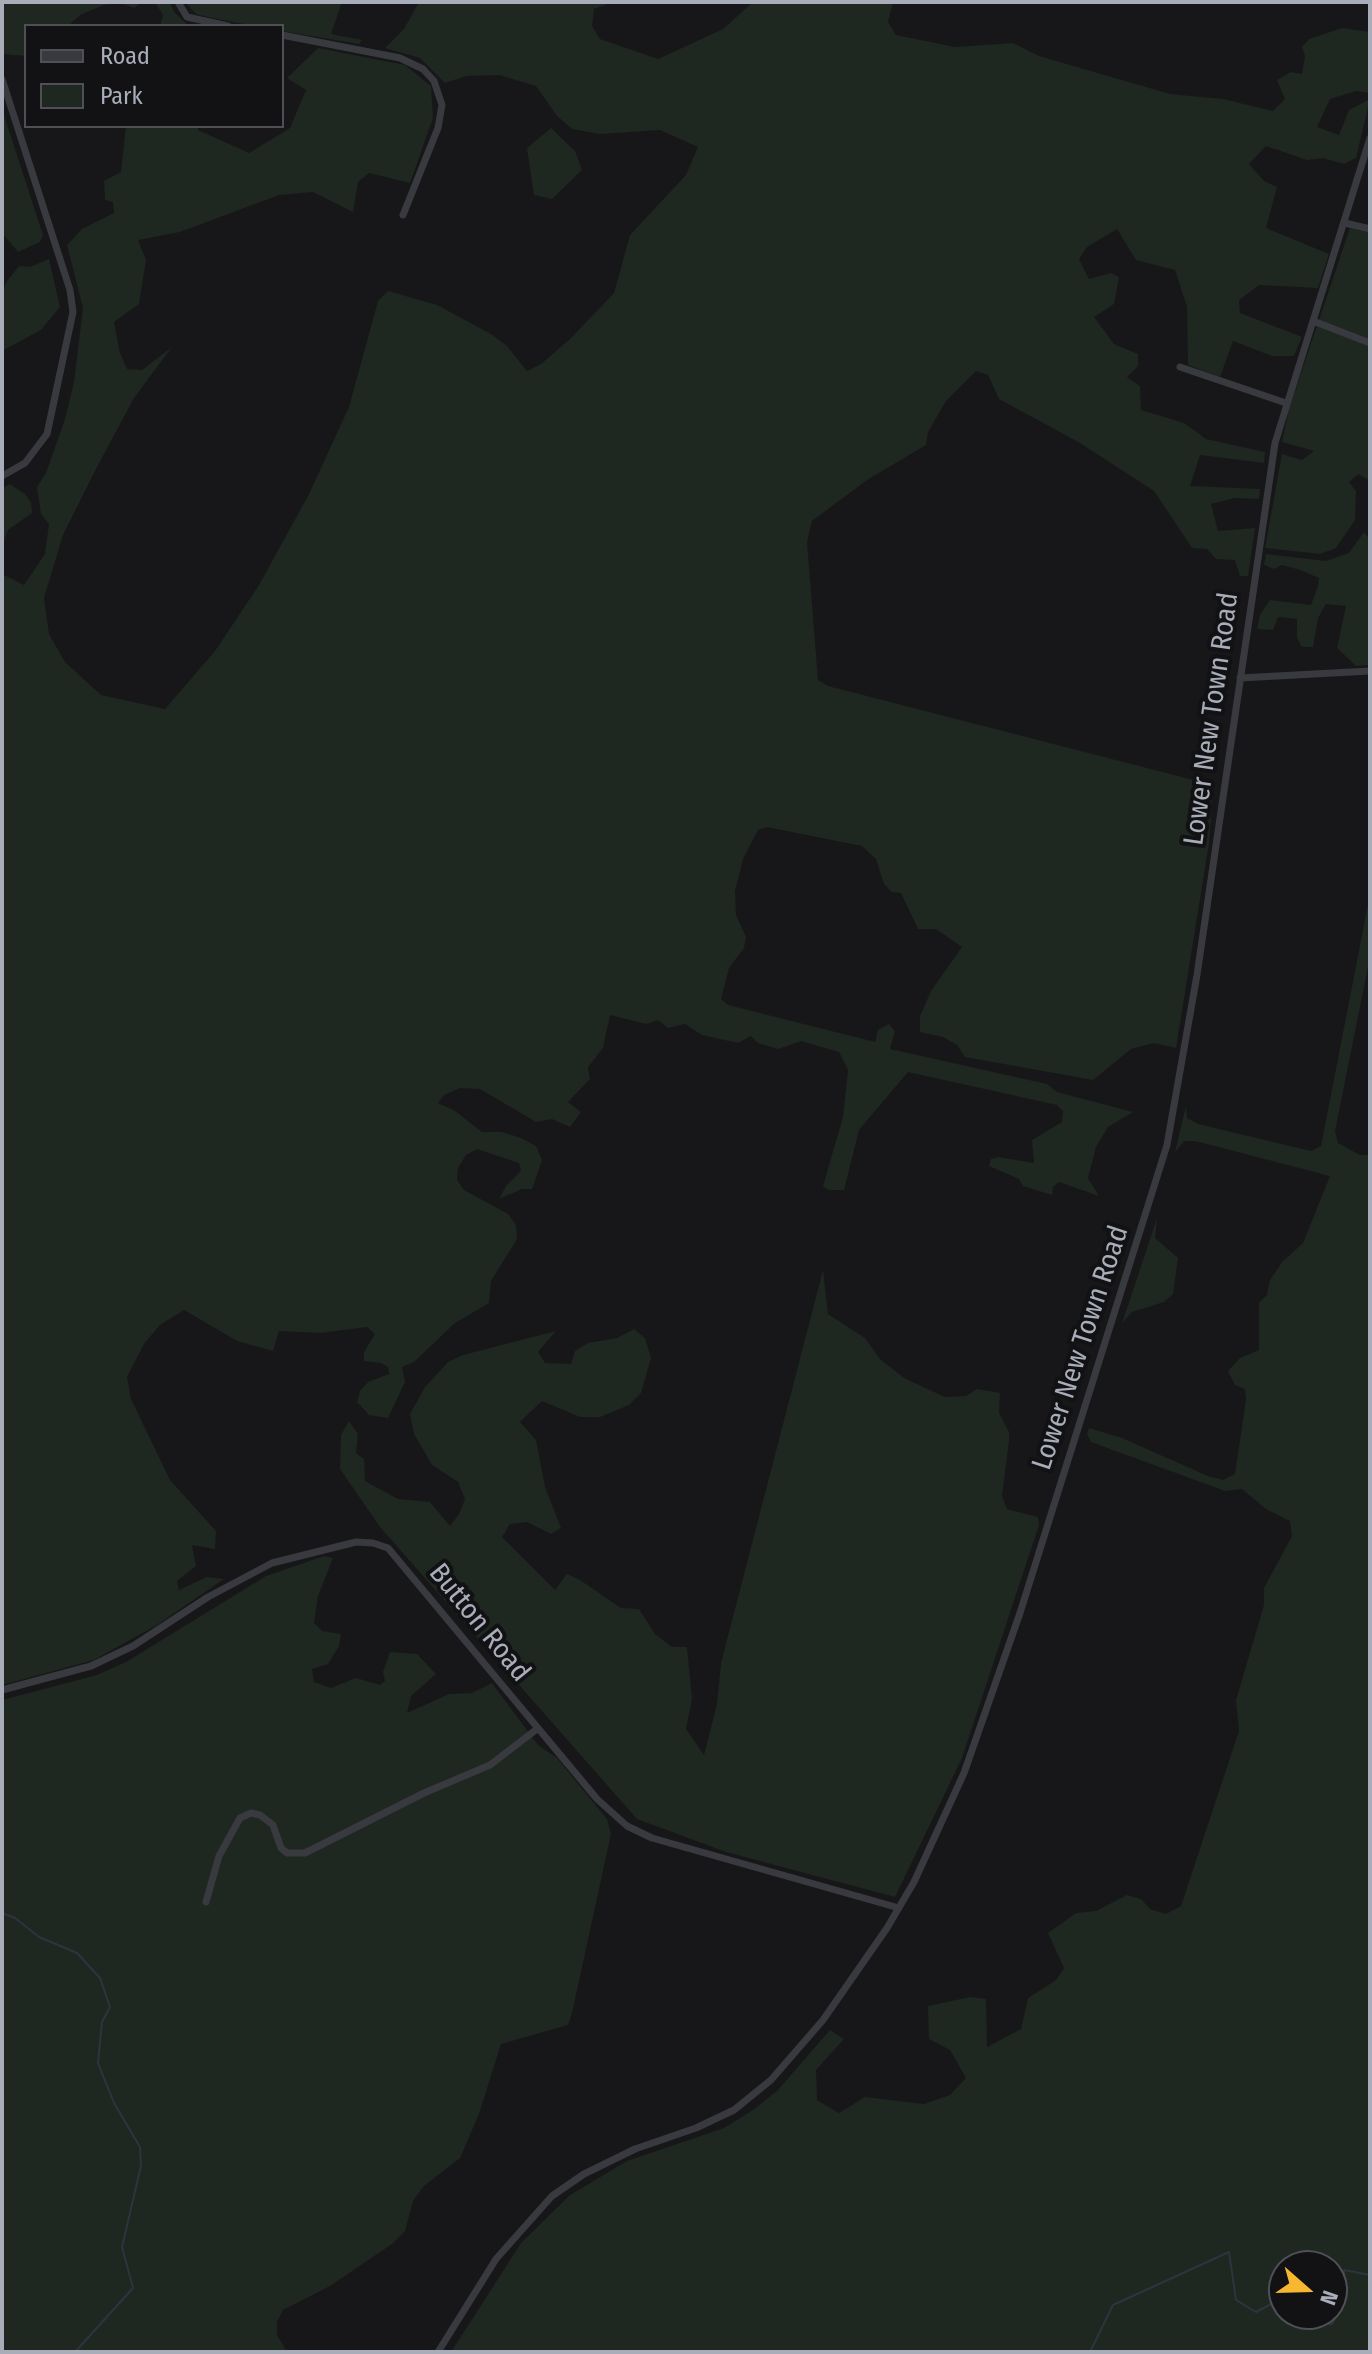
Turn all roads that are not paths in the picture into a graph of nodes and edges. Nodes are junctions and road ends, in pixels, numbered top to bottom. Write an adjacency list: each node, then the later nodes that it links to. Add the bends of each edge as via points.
1 (178, 2): 2 (street, via 187,17)
2 (219, 24)
3 (284, 35): 6 (street, via 400,58 434,81 442,105 438,128)
4 (2, 79): 13 (street, via 73,312 47,434 25,463)
5 (1370, 138): 7 (street, Lower New Town Road)
6 (403, 215)
7 (1345, 223): 8 (street); 9 (street, Lower New Town Road)
8 (1370, 229)
9 (1313, 321): 10 (street); 12 (street, Lower New Town Road)
10 (1370, 343)
11 (1180, 367): 12 (street)
12 (1286, 403): 15 (street, Lower New Town Road, via 1274,446)
13 (2, 476)
14 (1370, 671): 15 (street)
15 (1240, 678): 19 (street, Lower New Town Road, via 1179,1083 1151,1201 978,1735)
16 (2, 1690): 17 (street, Button Road, via 91,1666 272,1563 356,1542 373,1543 388,1548)
17 (537, 1729): 18 (street, via 490,1765 305,1853 281,1848 273,1825 260,1815 240,1818 219,1856); 19 (street, Button Road, via 627,1826 652,1838)
18 (206, 1902)
19 (899, 1908): 20 (street, Lower New Town Road, via 832,2008 771,2080 734,2110 635,2149 552,2196 496,2259)
20 (438, 2352)

